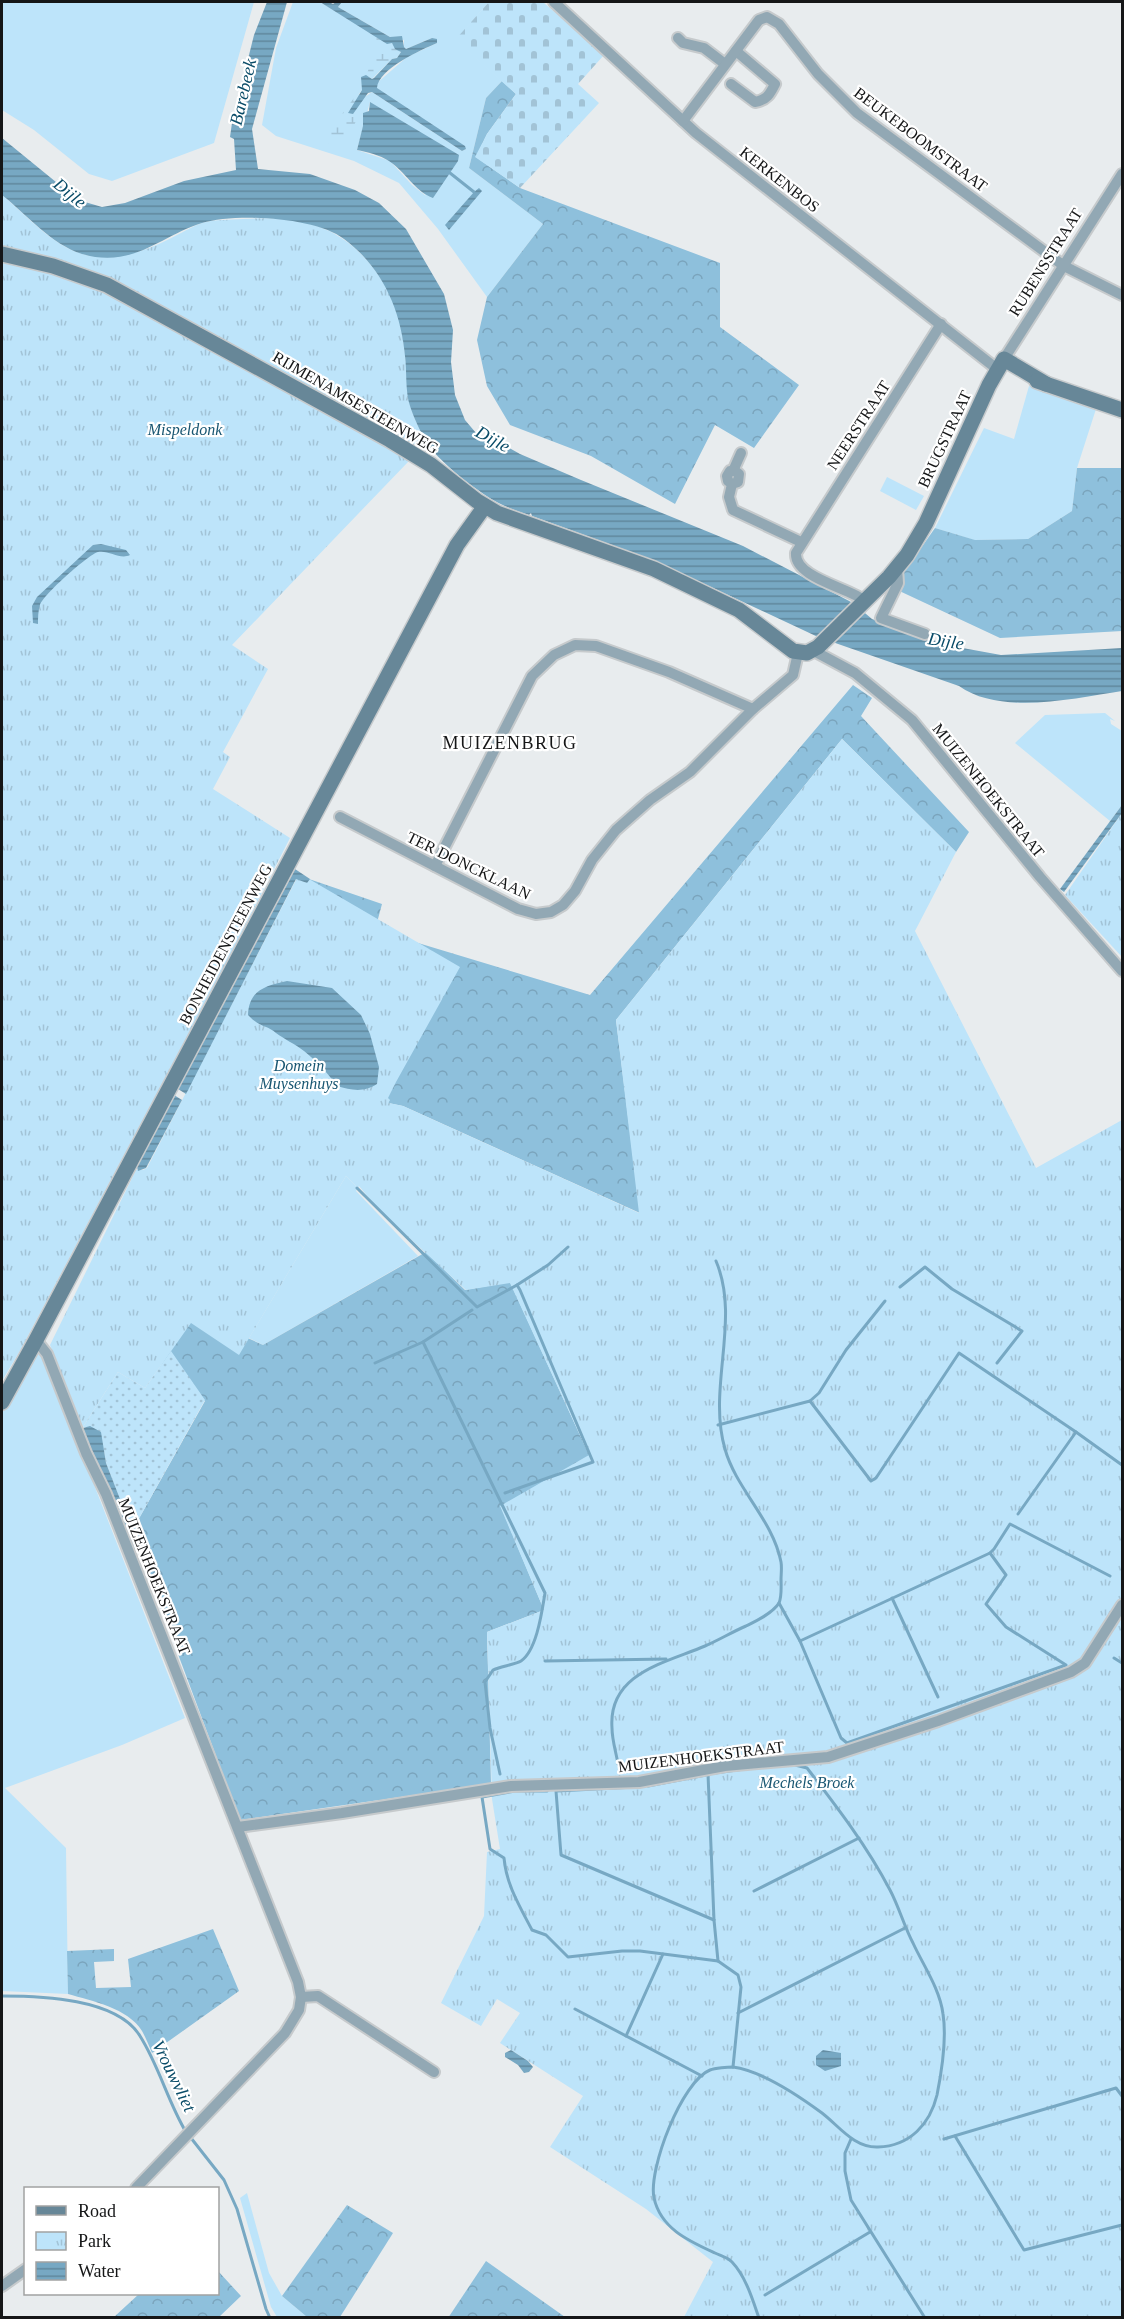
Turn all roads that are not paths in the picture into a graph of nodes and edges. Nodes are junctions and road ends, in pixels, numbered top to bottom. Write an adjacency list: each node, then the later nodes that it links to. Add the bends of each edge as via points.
1 (554, 2): 6 (street, KERKENBOS)
2 (678, 38): 4 (street, via 704,48)
3 (736, 51): 4 (street, BEUKEBOOMSTRAAT); 5 (street, via 775,84 771,94 755,102); 9 (street, BEUKEBOOMSTRAAT, via 759,20 767,17 779,24 818,74 857,113)
4 (725, 64): 6 (street, BEUKEBOOMSTRAAT)
5 (731, 84)
6 (683, 121): 11 (street, KERKENBOS)
7 (1121, 179): 9 (street, RUBENSSTRAAT)
8 (2, 254): 15 (street, RIJMENAMSESTEENWEG, via 53,266 106,285 397,444)
9 (1064, 266): 10 (street); 12 (street, RUBENSSTRAAT)
10 (1122, 295)
11 (941, 324): 12 (street, KERKENBOS); 16 (street, NEERSTRAAT)
12 (1001, 364): 13 (street); 17 (street, BRUGSTRAAT, via 917,540)
13 (1122, 410)
14 (741, 453): 16 (street, via 733,471 740,478 732,484 729,497 733,510)
15 (485, 506): 20 (street, RIJMENAMSESTEENWEG, via 665,574 739,610 789,648); 25 (street, BONHEIDENSTEENWEG, via 457,545)
16 (801, 543): 18 (street, via 796,558 801,568 842,591 858,595)
17 (897, 568): 18 (street, BRUGSTRAAT); 19 (street, BRUGSTRAAT, via 898,582 881,618)
18 (864, 602): 20 (street, BRUGSTRAAT)
19 (925, 634)
20 (811, 649): 21 (street, TER DONCKLAAN, via 793,675); 24 (street, MUIZENHOEKSTRAAT, via 855,673 912,720)
21 (753, 709): 23 (street, TER DONCKLAAN, via 690,772 616,830 592,860 575,891 551,912 536,914 518,909); 23 (street, via 669,672 596,646 575,645 554,655 532,676)
22 (339, 817): 23 (street, TER DONCKLAAN)
23 (435, 866)
24 (1122, 970)
25 (36, 1340): 26 (street, BONHEIDENSTEENWEG); 28 (street, MUIZENHOEKSTRAAT, via 47,1354 106,1494)
26 (2, 1402)
27 (1122, 1605): 28 (street, MUIZENHOEKSTRAAT, via 1085,1663 1071,1672 828,1757 724,1766 639,1782 511,1786)
28 (238, 1827): 29 (street, MUIZENHOEKSTRAAT)
29 (301, 1996): 30 (street, via 318,1996); 31 (street, via 299,2010 285,2033)
30 (434, 2072)
31 (137, 2187)
32 (24, 2270): 33 (street)
33 (2, 2286)

